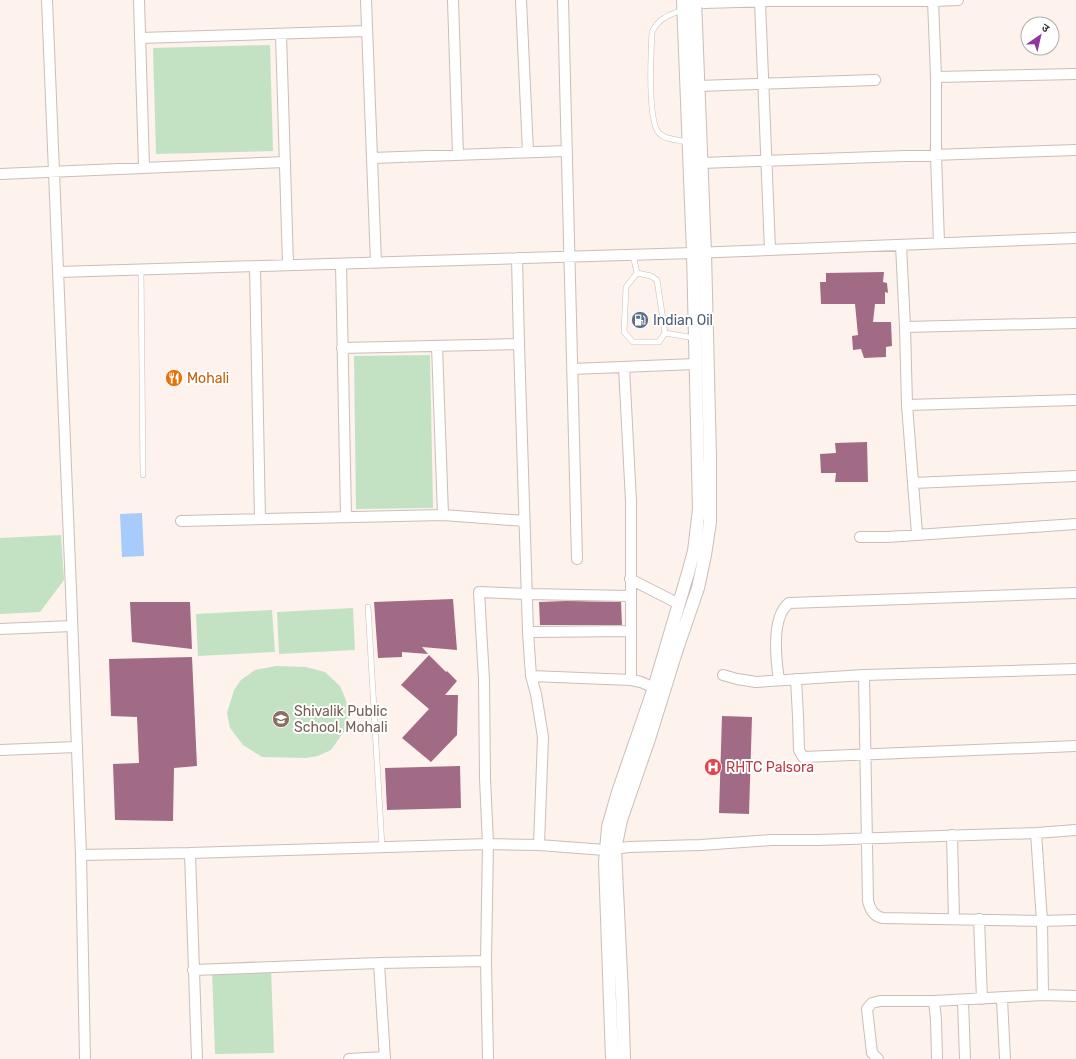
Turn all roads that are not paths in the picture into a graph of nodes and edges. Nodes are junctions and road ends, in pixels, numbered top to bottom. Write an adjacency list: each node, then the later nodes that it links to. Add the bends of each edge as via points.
1 (47, 0): 32 (street)
2 (139, 0): 15 (street)
3 (366, 0): 13 (street)
4 (453, 0): 25 (street)
5 (521, 0): 24 (street)
6 (563, 0): 23 (street)
7 (958, 0): 10 (street)
8 (766, 1): 9 (street); 11 (street); 19 (street)
9 (844, 1): 10 (street)
10 (933, 1): 17 (street)
11 (699, 2): 20 (street)
12 (683, 5): 21 (street); 21 (lane, via 661,19 652,32 650,100 659,133 664,137)
13 (367, 31): 14 (street); 27 (street)
14 (281, 34): 15 (street); 29 (street)
15 (140, 38): 31 (street)
16 (1076, 74): 17 (street)
17 (936, 77): 26 (street)
18 (875, 80): 19 (street)
19 (764, 84): 20 (street); 28 (street)
20 (698, 86): 30 (street)
21 (688, 142): 38 (street)
22 (1076, 150): 26 (street)
23 (567, 151): 24 (street); 40 (street)
24 (528, 152): 25 (street)
25 (458, 155): 27 (street)
26 (936, 155): 28 (street); 35 (street)
27 (372, 158): 42 (street)
28 (766, 161): 30 (street); 37 (street)
29 (285, 162): 31 (street); 44 (street)
30 (701, 163): 38 (street)
31 (144, 167): 32 (street)
32 (54, 171): 33 (street); 47 (street)
33 (0, 174)
34 (1076, 238): 35 (street)
35 (939, 243): 36 (street)
36 (901, 245): 37 (street); 50 (street)
37 (770, 250): 38 (street)
38 (699, 253): 39 (street); 52 (street); 90 (street, via 710,458 710,522 698,588 677,649)
39 (633, 255): 40 (street); 48 (lane)
40 (570, 257): 41 (street); 58 (street)
41 (517, 258): 42 (street); 53 (street)
42 (376, 263): 43 (street)
43 (341, 264): 44 (street); 55 (street)
44 (288, 265): 45 (street)
45 (254, 266): 46 (street); 66 (street)
46 (141, 270): 47 (street); 61 (lane)
47 (58, 272): 79 (street)
48 (637, 273): 51 (lane, via 657,280); 51 (lane, via 626,287 624,332 633,342 659,342)
49 (1076, 323): 50 (street)
50 (905, 327): 60 (street)
51 (664, 333): 52 (lane)
52 (695, 338): 56 (street)
53 (519, 344): 54 (street); 68 (street)
54 (437, 346): 55 (street); 64 (street)
55 (342, 348): 65 (street)
56 (695, 364): 57 (street); 77 (street, via 699,509 694,550)
57 (624, 367): 58 (street); 73 (street, via 631,501)
58 (572, 369): 72 (street)
59 (1076, 400): 60 (street)
60 (907, 405): 63 (street)
61 (143, 475)
62 (1076, 476): 63 (street)
63 (913, 483): 70 (street)
64 (443, 516): 65 (street); 68 (street)
65 (346, 517): 66 (street)
66 (260, 519): 67 (street)
67 (181, 521)
68 (524, 521): 75 (street)
69 (1076, 524): 70 (street)
70 (917, 534): 71 (street)
71 (860, 537)
72 (576, 559)
73 (630, 579): 76 (street); 77 (street)
74 (1076, 593): 89 (street, via 789,603 784,607 778,624)
75 (527, 594): 76 (street); 82 (street); 99 (street, via 479,592)
76 (630, 596): 81 (street)
77 (679, 604): 90 (street)
78 (368, 607): 101 (lane)
79 (72, 626): 80 (street); 92 (street)
80 (0, 629)
81 (631, 631): 82 (street); 88 (street)
82 (528, 632): 86 (street)
83 (1076, 669): 85 (street)
84 (722, 675): 89 (street, via 756,682)
85 (864, 675): 87 (street); 94 (street)
86 (531, 676): 88 (street); 100 (street, via 543,737)
87 (796, 679): 89 (street); 94 (street, via 800,754 808,757)
88 (631, 680): 90 (street)
89 (779, 680)
90 (659, 690): 102 (street)
91 (1076, 746): 94 (street)
92 (77, 747): 93 (street); 104 (street)
93 (0, 750)
94 (865, 754): 98 (street)
95 (1076, 830): 96 (street)
96 (1036, 833): 97 (street); 108 (street)
97 (952, 836): 98 (street); 105 (street)
98 (868, 838): 102 (street); 105 (street, via 868,901 875,914 883,918)
99 (488, 844): 100 (street); 101 (street); 109 (street)
100 (539, 845): 102 (street)
101 (382, 847): 103 (street)
102 (610, 850): 123 (street); 124 (street, via 622,994)
103 (190, 853): 104 (street); 111 (street)
104 (81, 855): 119 (street)
105 (954, 919): 106 (street)
106 (979, 919): 108 (street); 116 (street)
107 (1076, 920): 108 (street)
108 (1042, 921): 112 (street)
109 (486, 961): 110 (street); 122 (street)
110 (380, 963): 111 (street); 118 (street)
111 (193, 970): 120 (street)
112 (1043, 995): 113 (street); 114 (street)
113 (1076, 996)
114 (1002, 999): 116 (street); 128 (street)
115 (963, 1000): 116 (street); 117 (street); 127 (street)
116 (982, 1000)
117 (934, 1002): 125 (street, via 872,1003 867,1009 872,1053); 126 (street)
118 (385, 1058): 121 (street)
119 (85, 1059)
120 (197, 1059)
121 (349, 1059)
122 (488, 1059)
123 (612, 1059)
124 (624, 1059)
125 (878, 1059)
126 (937, 1059)
127 (965, 1059)
128 (1005, 1059)

